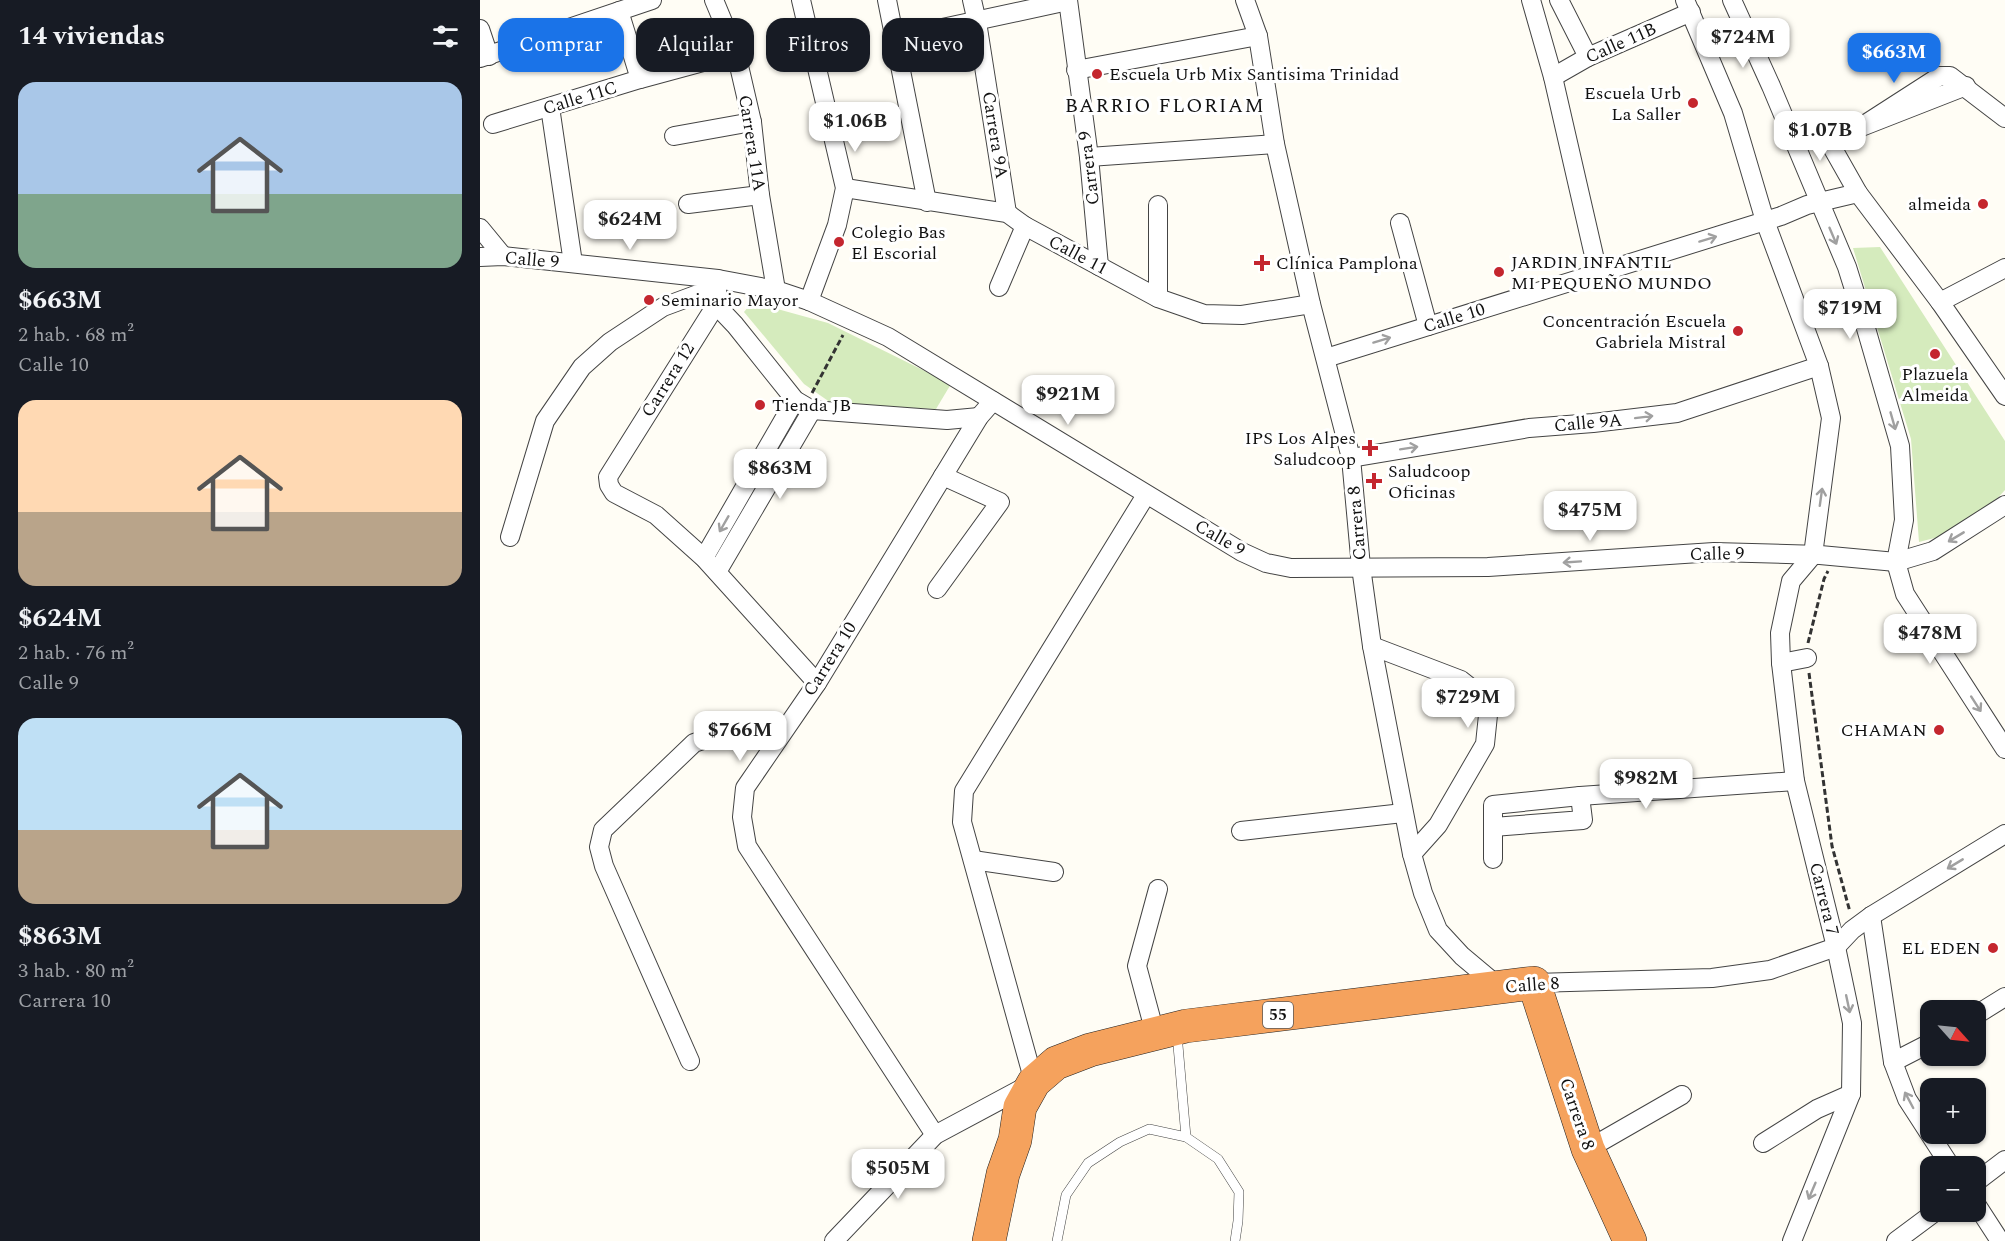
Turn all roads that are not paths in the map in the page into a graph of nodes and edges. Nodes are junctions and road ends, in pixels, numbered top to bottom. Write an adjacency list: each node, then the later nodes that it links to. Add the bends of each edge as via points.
1 (652, 0): 11 (street)
2 (714, 0): 13 (street, Carrera 11A)
3 (801, 0): 37 (street)
4 (887, 0): 14 (street)
5 (972, 0): 15 (street, Carrera 9A)
6 (1068, 0): 16 (street); 22 (street, Carrera 9)
7 (1245, 0): 18 (street, Carrera 8)
8 (1532, 0): 26 (street)
9 (1559, 0): 20 (street)
10 (1732, 0): 32 (street)
11 (626, 6): 19 (street); 27 (street)
12 (1688, 6): 20 (street, Calle 11B); 45 (street)
13 (721, 18)
14 (891, 18)
15 (976, 18)
16 (984, 20)
17 (480, 29): 19 (street)
18 (1258, 36): 22 (street); 35 (street, Carrera 8)
19 (484, 57)
20 (1588, 57): 26 (street, Calle 11B)
21 (984, 67): 44 (street, Carrera 9A)
22 (1076, 70): 36 (street, Carrera 9)
23 (665, 72): 27 (street, Calle 11C)
24 (740, 72): 30 (street, Carrera 11A)
25 (902, 72): 40 (street)
26 (1553, 77): 54 (street)
27 (639, 79): 28 (street, Calle 11C)
28 (550, 107): 31 (street, Calle 11C); 51 (street)
29 (2005, 118): 34 (street, via 1966,86 1950,76 1940,76 1867,123)
30 (752, 122): 33 (street); 39 (street, Carrera 11A)
31 (493, 124)
32 (1786, 124): 34 (street, via 1809,129); 42 (street)
33 (674, 136)
34 (1828, 140): 38 (street)
35 (1275, 144): 36 (street); 61 (street, Carrera 8)
36 (1089, 157): 52 (street, Carrera 9)
37 (845, 188): 40 (street, Calle 11); 59 (street, via 837,225)
38 (1858, 193): 42 (street, Calle 10); 60 (street)
39 (760, 195): 41 (street); 56 (street, Carrera 11A)
40 (927, 202): 44 (street, Calle 11)
41 (688, 204)
42 (1813, 204): 45 (street, Calle 10); 76 (street, one-way to 76, via 1846,267 1900,446 1904,520)
43 (1158, 205): 58 (street)
44 (1007, 213): 47 (street, Calle 11)
45 (1773, 218): 54 (street, Calle 10, one-way to 45); 64 (street)
46 (1400, 223): 62 (street)
47 (1025, 226): 52 (street, Calle 11); 55 (street)
48 (480, 228): 49 (street)
49 (503, 256): 50 (street, Calle 9); 51 (street, Calle 9)
50 (480, 257)
51 (573, 263): 57 (street, Calle 9)
52 (1100, 266): 58 (street, Calle 11)
53 (2005, 268): 60 (street)
54 (1598, 273): 62 (street, Calle 10)
55 (999, 287)
56 (776, 290): 57 (street, Calle 9); 59 (street, Calle 9)
57 (717, 293): 67 (street, via 735,325); 73 (street, via 698,294 663,307 610,342 582,367 545,422); 75 (street, Carrera 12, via 608,477 614,493 656,516)
58 (1158, 298): 61 (street, Calle 11, via 1204,314 1242,315)
59 (809, 301): 66 (street, Calle 9, via 888,336)
60 (1940, 302): 65 (street)
61 (1311, 304): 63 (street, Carrera 8)
62 (1428, 326): 63 (street, Calle 10, one-way to 62)
63 (1326, 358): 69 (street, Carrera 8)
64 (1819, 366): 69 (street, Calle 9A, one-way to 64, via 1529,428 1677,413); 74 (street, one-way to 64, via 1831,418)
65 (2005, 396)
66 (993, 400): 68 (street, Carrera 10); 71 (street, Calle 9)
67 (804, 405): 68 (street, via 947,420); 75 (street, one-way to 75); 78 (street)
68 (979, 417): 70 (street, Carrera 10)
69 (1351, 458): 77 (street, Carrera 8)
70 (943, 476): 79 (street, via 1000,502); 81 (street, Carrera 10)
71 (1146, 495): 77 (street, Calle 9, via 1266,563 1291,568); 90 (street, via 964,791 962,822)
72 (2005, 505): 76 (street, Calle 9, one-way to 76, via 1934,551)
73 (510, 537)
74 (1825, 556): 76 (street, Calle 9); 77 (street, Calle 9, one-way to 77, via 1714,552 1488,567); 84 (street, Carrera 7, via 1791,581 1780,633 1794,660)
75 (704, 558): 78 (street)
76 (1896, 562): 82 (street, one-way to 82, via 1905,594)
77 (1361, 567): 80 (street, Carrera 8)
78 (717, 572): 81 (street)
79 (937, 589)
80 (1372, 646): 85 (street, Carrera 8); 88 (street, via 1461,680 1480,695 1488,715 1485,744 1438,825)
81 (817, 683): 83 (street, Carrera 10)
82 (2002, 739)
83 (774, 745): 101 (street, via 735,729 694,743 603,830 599,847 604,866); 106 (street, Carrera 10, via 745,788 742,817 747,846)
84 (1795, 781): 89 (street, via 1493,806); 94 (street, Carrera 7)
85 (1403, 813): 86 (street); 88 (street, Carrera 8)
86 (1241, 831)
87 (2005, 834): 93 (street, Calle 8, one-way to 93)
88 (1412, 854): 96 (street, Carrera 8, via 1438,930)
89 (1493, 859)
90 (973, 860): 91 (street); 103 (street)
91 (1054, 872)
92 (1158, 889): 99 (street, via 1137,966)
93 (1871, 916): 94 (street, Calle 8); 102 (street)
94 (1846, 936): 95 (street, Calle 8, via 1770,970 1712,978); 104 (street, Carrera 7, one-way to 104, via 1852,1023)
95 (1534, 983): 96 (highway, Calle 8 / 55); 110 (highway, Carrera 8)
96 (1499, 987): 99 (highway, Calle 8 / 55)
97 (2005, 997): 98 (street)
98 (1986, 1009)
99 (1166, 1031): 103 (highway, Calle 8 / 55, via 1056,1063); 107 (lane)
100 (1920, 1048): 102 (street)
101 (690, 1061)
102 (1893, 1062): 111 (street, one-way to 102, via 1907,1100)
103 (1034, 1082): 106 (street); 108 (highway, 55, via 1020,1107)
104 (1851, 1094): 109 (street, via 1817,1109); 122 (street, Carrera 7, one-way to 122)
105 (1682, 1095): 110 (street)
106 (935, 1135): 116 (street)
107 (1186, 1137): 119 (lane, via 1149,1129 1088,1163 1066,1195); 120 (lane, via 1218,1159 1239,1192)
108 (1015, 1140): 117 (highway, 55, via 1003,1174); 118 (highway, 55, via 1019,1175)
109 (1763, 1143)
110 (1588, 1149): 121 (highway, Carrera 8)
111 (1944, 1156)
112 (2005, 1160): 113 (street)
113 (1986, 1174)
114 (1986, 1219): 124 (street)
115 (1922, 1222): 123 (street)
116 (834, 1241)
117 (989, 1241)
118 (1005, 1241)
119 (1057, 1241)
120 (1235, 1241)
121 (1630, 1241)
122 (1792, 1241)
123 (1896, 1241)
124 (2000, 1241)

